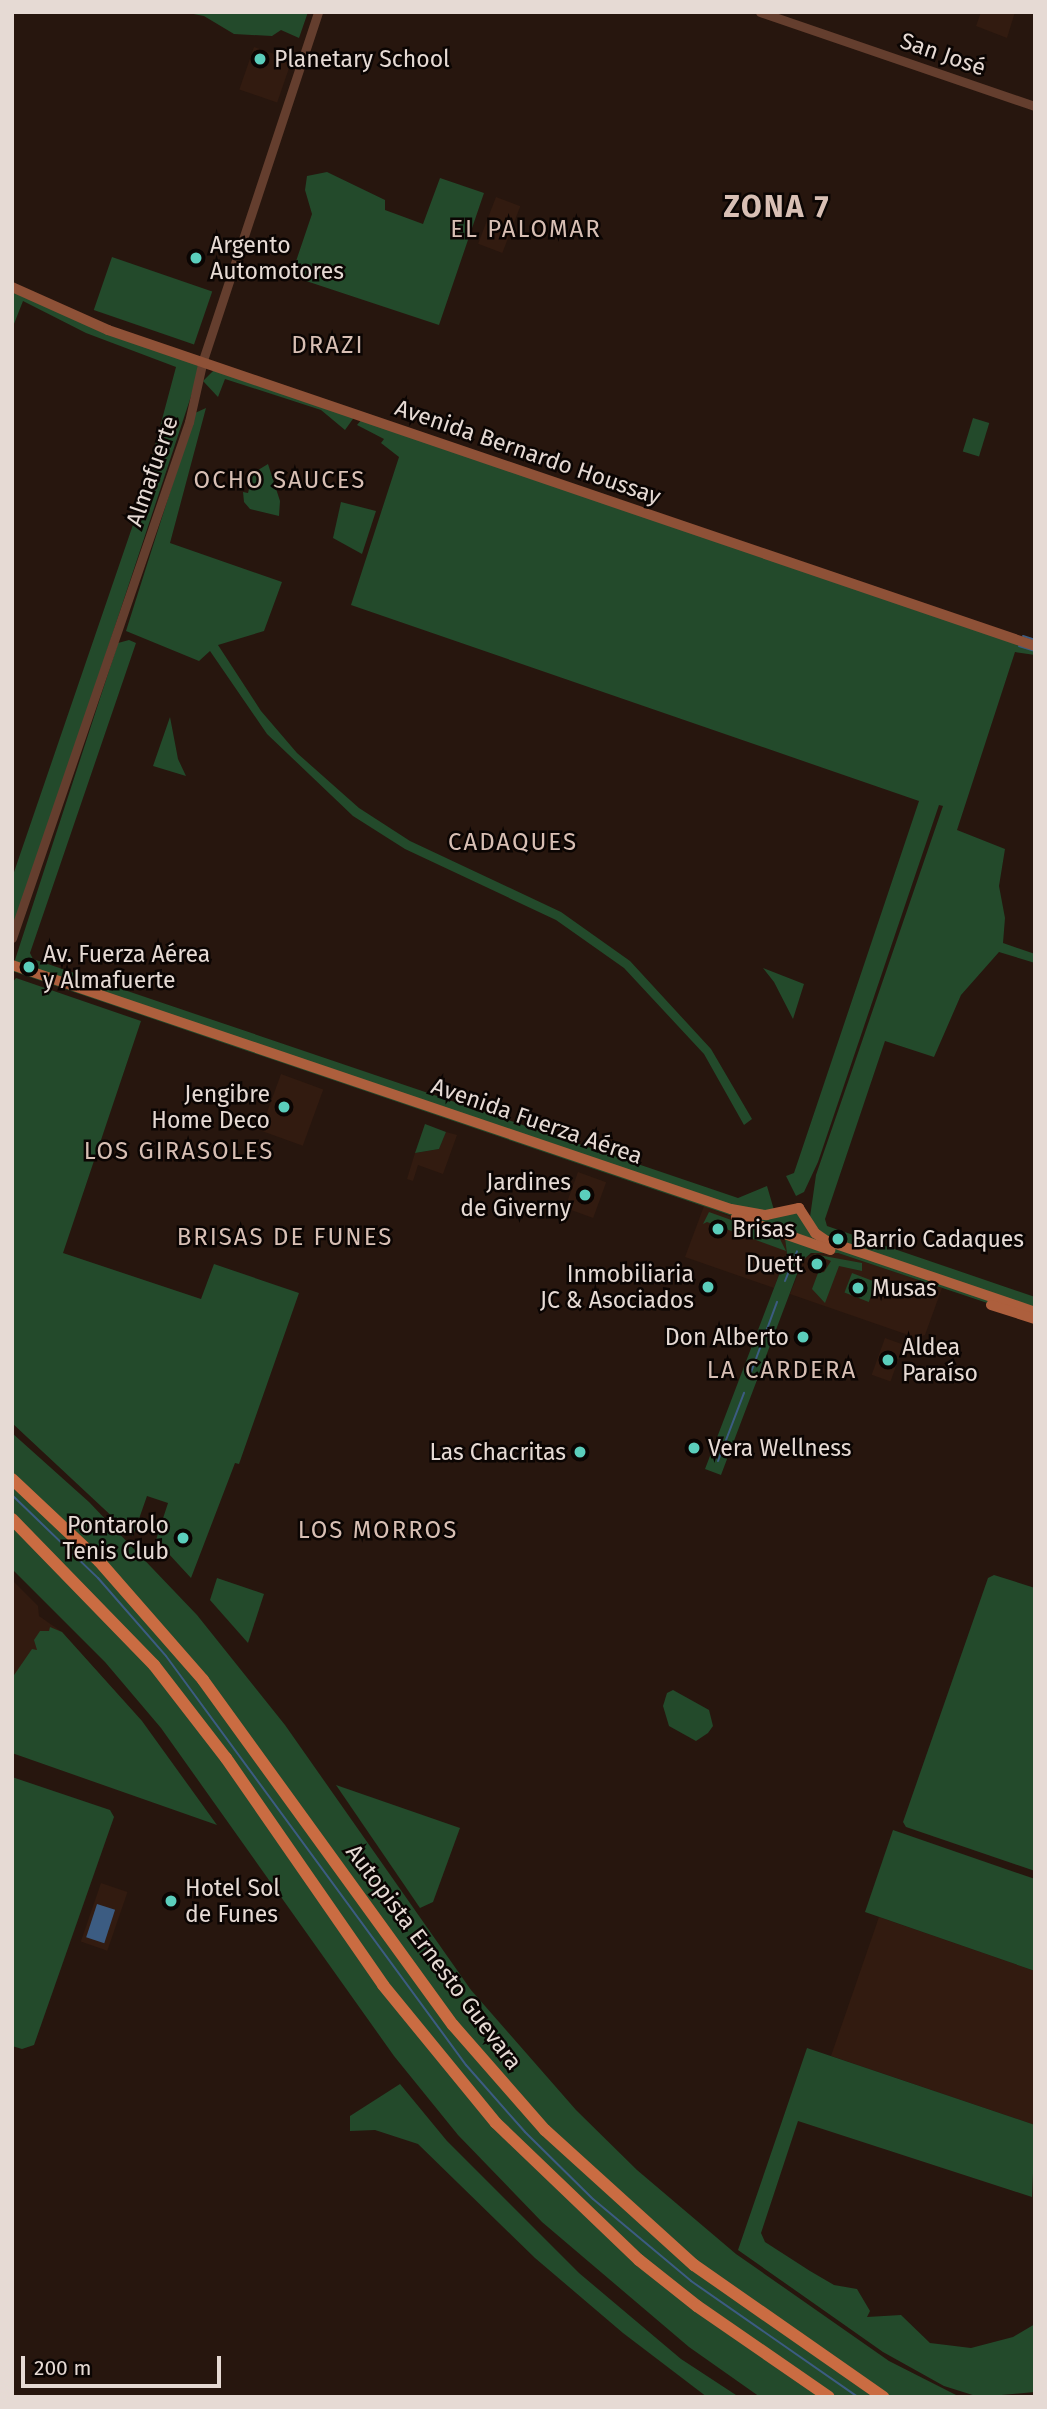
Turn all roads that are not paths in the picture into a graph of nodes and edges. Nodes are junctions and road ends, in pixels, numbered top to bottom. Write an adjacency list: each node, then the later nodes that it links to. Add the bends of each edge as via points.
1 (318, 12): 5 (street, Almafuerte)
2 (760, 12): 3 (street, San José)
3 (1035, 106)
4 (12, 287): 5 (main road, Avenida Bernardo Houssay, via 76,318)
5 (203, 360): 6 (main road, Avenida Bernardo Houssay); 7 (street, Almafuerte, via 189,422)
6 (1035, 646)
7 (12, 938)
8 (12, 965): 10 (main road, Avenida Fuerza Aérea, via 730,1209 754,1215)
9 (12, 971): 12 (main road, Avenida Fuerza Aérea)
10 (783, 1214): 11 (main road, Avenida Fuerza Aérea, via 799,1208); 12 (main road, via 781,1223)
11 (810, 1221): 12 (main road, via 804,1233); 13 (main road, Avenida Fuerza Aérea, via 827,1241)
12 (791, 1235): 14 (main road, Avenida Fuerza Aérea)
13 (1035, 1312)
14 (1035, 1320)
15 (12, 1479): 18 (highway, Autopista Ernesto Guevara, via 99,1561 203,1680 453,2025 545,2130 694,2265)
16 (12, 1519): 17 (highway, via 154,1665 226,1758 383,1985 496,2123 639,2260)
17 (829, 2397)
18 (884, 2397)

